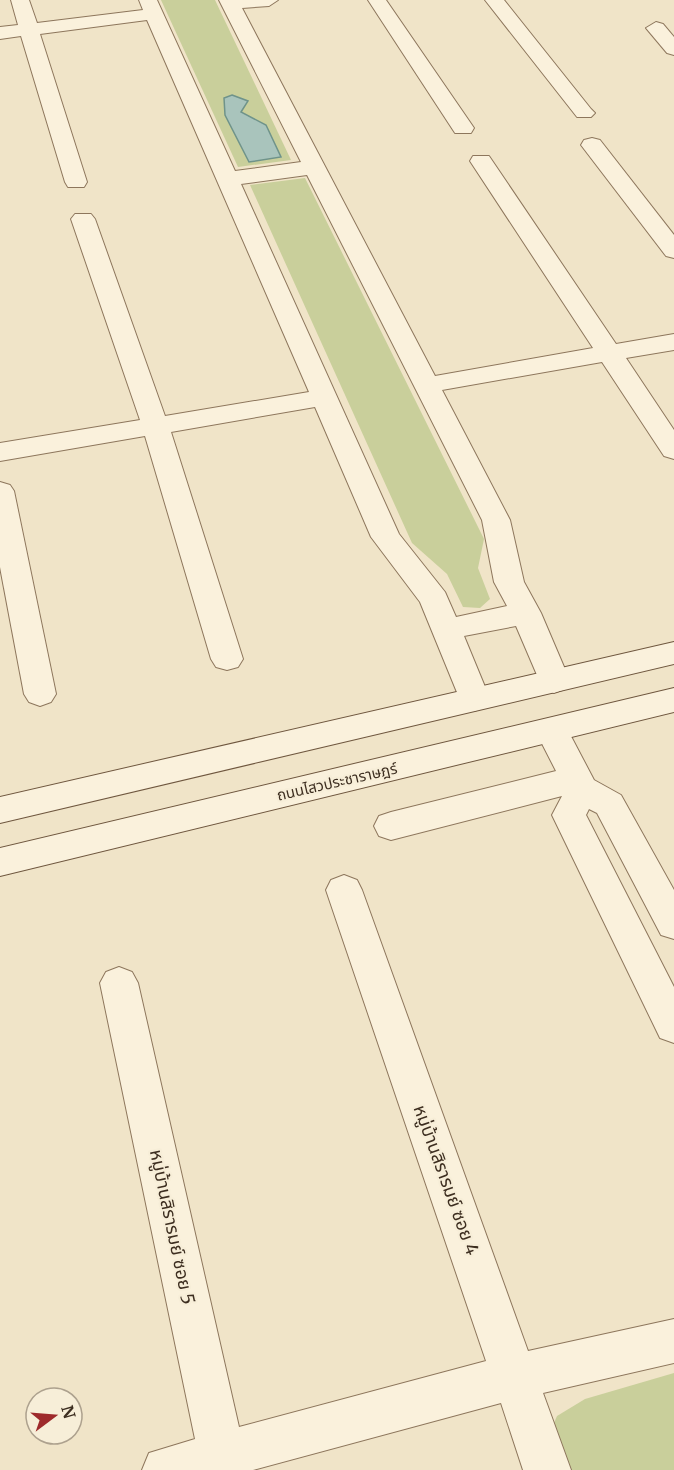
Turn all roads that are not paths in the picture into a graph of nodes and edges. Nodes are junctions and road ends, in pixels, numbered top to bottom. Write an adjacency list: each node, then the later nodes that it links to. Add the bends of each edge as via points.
1 (20, 0): 8 (street)
2 (269, 0): 5 (street)
3 (377, 0): 12 (street)
4 (494, 0): 11 (street)
5 (229, 2): 15 (street)
6 (151, 7): 8 (street); 16 (street)
7 (656, 28): 10 (street)
8 (29, 29): 9 (street); 17 (street)
9 (0, 33)
10 (674, 49)
11 (584, 113)
12 (463, 128)
13 (592, 145): 19 (street)
14 (481, 161): 21 (street)
15 (315, 166): 16 (street); 22 (street)
16 (227, 179): 23 (street)
17 (76, 182)
18 (83, 219): 24 (street)
19 (674, 251)
20 (674, 342): 21 (street)
21 (610, 354): 22 (street); 25 (street)
22 (427, 385): 28 (street, via 496,520 509,582)
23 (323, 398): 24 (street); 29 (street, via 386,537 434,599)
24 (156, 428): 26 (street); 31 (street)
25 (674, 450)
26 (0, 452)
27 (0, 491): 33 (street)
28 (526, 613): 29 (street); 32 (street)
29 (448, 629): 34 (street)
30 (674, 653): 32 (street)
31 (227, 659)
32 (554, 681): 34 (street)
33 (40, 694)
34 (474, 699): 38 (street)
35 (674, 700): 36 (street, ถนนไสวประชาราษฎร์)
36 (551, 730): 37 (street); 41 (street, ถนนไสวประชาราษฎร์)
37 (579, 784): 40 (street); 44 (street, via 609,804); 46 (street, via 569,815)
38 (99, 787): 39 (street); 41 (street)
39 (0, 810)
40 (390, 826)
41 (115, 835): 42 (street, ถนนไสวประชาราษฎร์)
42 (0, 862)
43 (344, 890): 50 (street, หมู่บ้านสิรารมย์ ซอย 4)
44 (674, 924)
45 (674, 938): 46 (street)
46 (636, 950): 48 (street)
47 (119, 983): 51 (street, หมู่บ้านสิรารมย์ ซอย 5)
48 (674, 1026)
49 (674, 1341): 50 (street)
50 (516, 1377): 51 (street); 53 (street, หมู่บ้านสิรารมย์ ซอย 4)
51 (223, 1462): 52 (street)
52 (166, 1470)
53 (547, 1470)

